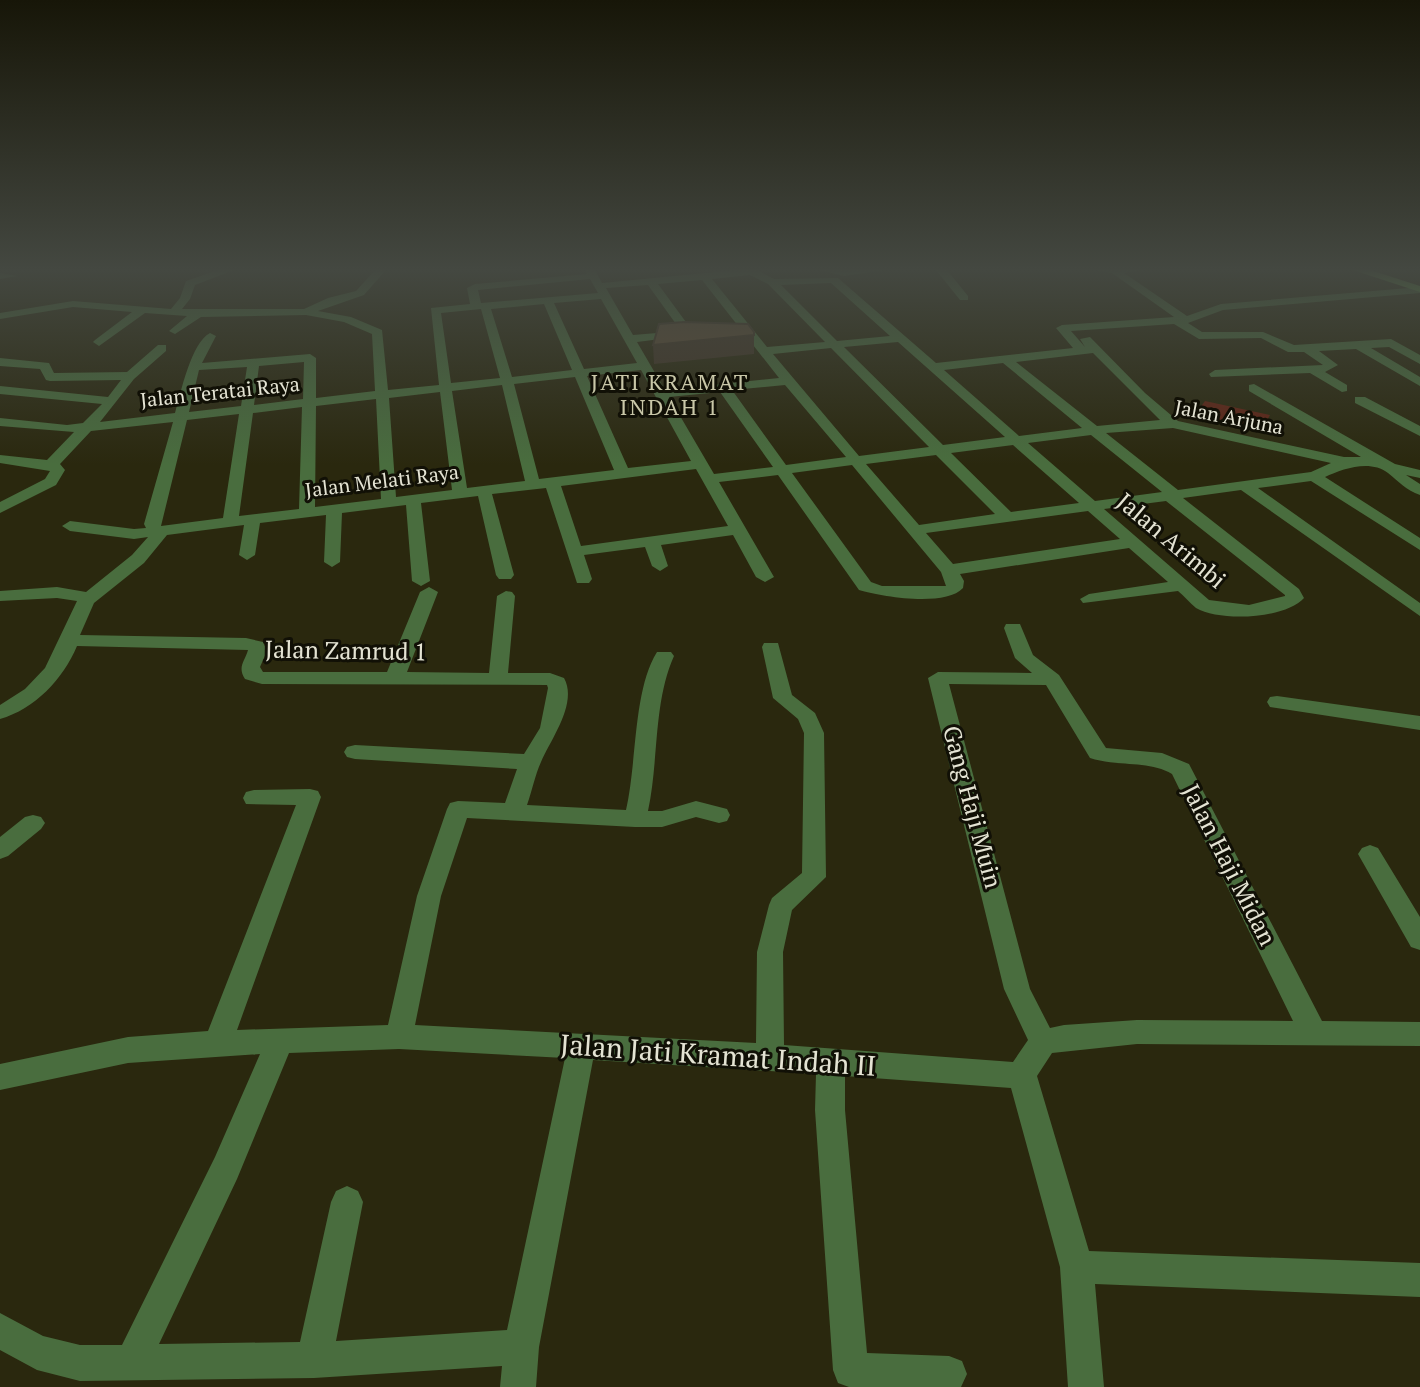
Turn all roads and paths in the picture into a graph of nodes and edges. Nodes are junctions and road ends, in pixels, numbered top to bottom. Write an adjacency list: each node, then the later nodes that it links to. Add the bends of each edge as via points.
1 (109, 335): 18 (street)
2 (378, 335): 46 (street)
3 (438, 335): 41 (street)
4 (490, 335): 38 (street)
5 (563, 335): 35 (street)
6 (625, 335): 16 (street)
7 (669, 335): 16 (street)
8 (751, 335): 26 (street)
9 (823, 335): 20 (street)
10 (898, 335): 15 (street, Jalan Arimbi)
11 (1068, 335): 24 (street)
12 (1083, 335): 23 (street)
13 (1197, 335): 25 (street, via 1263,335 1288,348)
14 (210, 336): 32 (street)
15 (902, 338): 20 (street); 33 (street, Jalan Arimbi)
16 (627, 339): 31 (street)
17 (1406, 341): 19 (street)
18 (99, 342)
19 (1391, 343): 21 (street); 28 (street)
20 (833, 345): 26 (street); 61 (street)
21 (1361, 347): 25 (street); 40 (street)
22 (162, 348): 37 (street)
23 (1096, 349): 24 (street); 48 (street)
24 (1081, 350): 27 (street)
25 (1309, 350): 34 (street, via 1332,365)
26 (764, 351): 39 (street)
27 (1005, 359): 33 (street); 58 (street)
28 (1420, 360)
29 (254, 361): 32 (street); 51 (street, via 310,358); 52 (street)
30 (3, 364): 37 (street, via 45,366 50,377)
31 (642, 366): 35 (street, Jalan Teratai Raya); 47 (street)
32 (194, 367): 53 (street)
33 (935, 367): 60 (street, Jalan Arimbi)
34 (1313, 370): 36 (street); 44 (street)
35 (580, 372): 38 (street, Jalan Teratai Raya); 69 (street)
36 (1215, 374)
37 (130, 376): 50 (street)
38 (507, 380): 41 (street, Jalan Teratai Raya); 75 (street)
39 (788, 381): 42 (street); 63 (street)
40 (1420, 382)
41 (443, 387): 46 (street, Jalan Teratai Raya); 78 (street)
42 (724, 388): 47 (street); 68 (street)
43 (1254, 388): 67 (street)
44 (1342, 388)
45 (0, 390): 50 (street)
46 (384, 394): 51 (street, Jalan Teratai Raya); 81 (street)
47 (660, 394): 65 (street)
48 (1140, 396): 55 (street); 56 (street)
49 (1360, 400): 59 (street)
50 (112, 401): 57 (street)
51 (311, 402): 52 (street, Jalan Teratai Raya); 85 (street)
52 (248, 408): 53 (street, Jalan Teratai Raya); 88 (street)
53 (180, 416): 57 (street, Jalan Teratai Raya); 92 (street, via 152,524)
54 (0, 422): 57 (street, Jalan Teratai Raya)
55 (1169, 422): 56 (street, Jalan Arjuna); 64 (street, Jalan Arjuna)
56 (1133, 423): 58 (street, Jalan Arjuna)
57 (88, 427): 66 (street)
58 (1091, 428): 60 (street, Jalan Arjuna); 79 (street)
59 (1417, 429)
60 (1012, 437): 61 (street, Jalan Arjuna); 82 (street, Jalan Arimbi)
61 (938, 449): 63 (street, Jalan Arjuna); 86 (street)
62 (0, 459): 66 (street)
63 (854, 460): 68 (street, Jalan Arjuna); 91 (street)
64 (1348, 460): 67 (street, Jalan Arjuna); 71 (street)
65 (700, 464): 69 (street, Jalan Melati Raya); 72 (street)
66 (51, 465): 83 (street, via 58,470 51,482)
67 (1391, 468): 70 (street, Jalan Arjuna); 76 (street)
68 (783, 470): 72 (street, Jalan Arjuna); 100 (street, via 865,586 947,593 955,581)
69 (623, 473): 73 (street, Jalan Melati Raya)
70 (1420, 474)
71 (1314, 476): 74 (street); 95 (street)
72 (710, 479): 90 (street)
73 (552, 482): 75 (street, Jalan Melati Raya); 96 (street)
74 (1242, 484): 79 (street); 109 (street)
75 (533, 485): 77 (street, Jalan Melati Raya)
76 (1420, 490)
77 (484, 491): 78 (street, Jalan Melati Raya); 101 (street)
78 (460, 494): 80 (street, Jalan Melati Raya)
79 (1172, 494): 82 (street); 104 (street, Jalan Arimbi, via 1295,598 1230,613 1203,604)
80 (413, 500): 81 (street, Jalan Melati Raya); 114 (street, via 425,586)
81 (389, 503): 84 (street, Jalan Melati Raya)
82 (1091, 506): 86 (street); 94 (street, Jalan Arimbi)
83 (0, 508)
84 (334, 509): 85 (street, Jalan Melati Raya); 98 (street)
85 (307, 513): 87 (street, Jalan Melati Raya)
86 (1007, 517): 91 (street)
87 (253, 519): 88 (street, Jalan Melati Raya); 97 (street)
88 (230, 522): 92 (street, Jalan Melati Raya)
89 (70, 526): 92 (street, Jalan Melati Raya, via 134,534)
90 (738, 529): 93 (street); 102 (street)
91 (915, 530): 100 (street)
92 (159, 531): 107 (street, via 138,559)
93 (651, 540): 96 (street); 99 (street)
94 (1134, 542): 100 (street); 104 (street, Jalan Arimbi)
95 (1420, 545)
96 (573, 552): 103 (street)
97 (247, 555)
98 (332, 562)
99 (660, 566)
100 (949, 570)
101 (505, 575)
102 (765, 577)
103 (583, 579)
104 (1182, 585): 108 (street)
105 (506, 596): 115 (street)
106 (2, 597): 107 (street)
107 (88, 599): 111 (street)
108 (1089, 599)
109 (1420, 611)
110 (1013, 628): 116 (street, via 1025,658)
111 (70, 640): 114 (street, Jalan Zamrud 1, via 246,644 256,646 250,667 252,675 262,678); 118 (street, via 27,700)
112 (771, 647): 137 (street, via 783,698 813,725 816,788 814,877 781,905 770,952)
113 (664, 656): 125 (street, via 654,678)
114 (395, 678): 115 (street, Jalan Zamrud 1)
115 (498, 679): 121 (street, Jalan Zamrud 1, via 557,682 550,728)
116 (1052, 679): 130 (street, Jalan Haji Midan, via 1098,753 1170,761 1181,769); 135 (street, Gang Haji Muin, via 938,678 1017,989)
117 (1277, 702): 119 (street)
118 (0, 712)
119 (1418, 726)
120 (355, 752): 121 (street)
121 (530, 762): 123 (street, Jalan Zamrud 1)
122 (254, 798): 134 (street, via 310,797)
123 (514, 810): 125 (street); 132 (street, via 458,809 429,896)
124 (719, 815): 125 (street, via 696,809 662,819)
125 (635, 819)
126 (33, 823): 127 (street)
127 (0, 850)
128 (1370, 854): 129 (street)
129 (1420, 940)
130 (1313, 1032): 131 (street); 135 (street, via 1137,1032)
131 (1420, 1034)
132 (399, 1037): 133 (street, Jalan Jati Kramat Indah II); 136 (street, Jalan Jati Kramat Indah II)
133 (279, 1042): 134 (street, Jalan Jati Kramat Indah II); 147 (street, via 226,1168)
134 (218, 1043): 140 (street, Jalan Jati Kramat Indah II, via 128,1050)
135 (1043, 1043): 139 (street)
136 (582, 1045): 137 (street, Jalan Jati Kramat Indah II); 145 (street)
137 (770, 1057): 138 (street, Jalan Jati Kramat Indah II)
138 (831, 1063): 139 (street, Jalan Jati Kramat Indah II); 148 (street, via 830,1110 851,1370)
139 (1022, 1076): 142 (street)
140 (0, 1077)
141 (347, 1202): 146 (street)
142 (1077, 1267): 143 (street); 150 (street)
143 (1418, 1285)
144 (0, 1330): 147 (street, via 37,1352 80,1363)
145 (521, 1347): 146 (street); 149 (street)
146 (314, 1360): 147 (street)
147 (132, 1363)
148 (949, 1374)
149 (518, 1387)
150 (1086, 1387)

